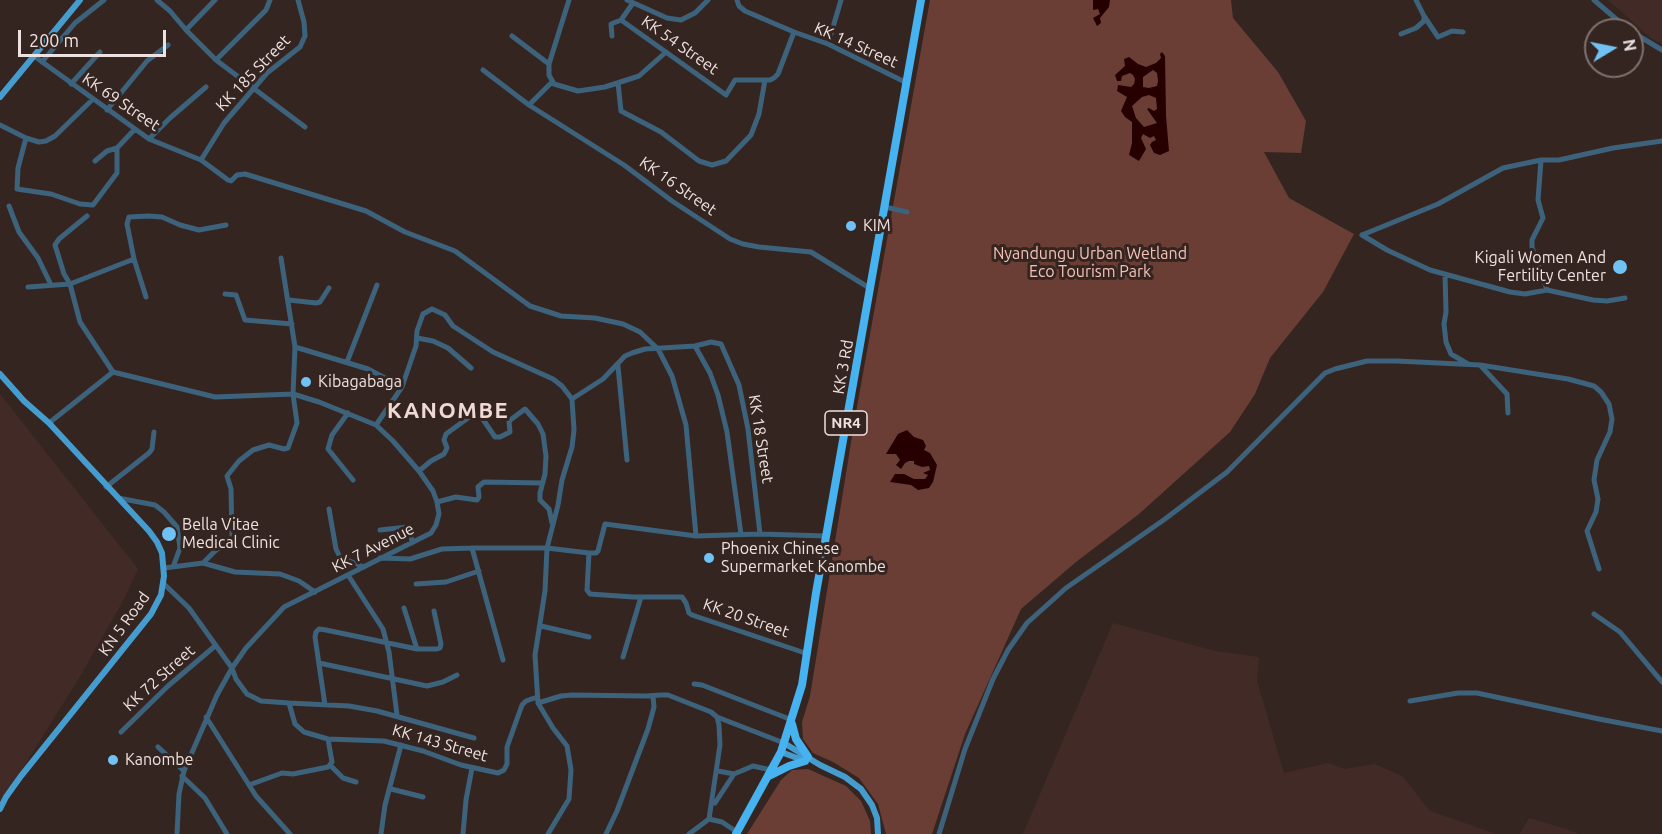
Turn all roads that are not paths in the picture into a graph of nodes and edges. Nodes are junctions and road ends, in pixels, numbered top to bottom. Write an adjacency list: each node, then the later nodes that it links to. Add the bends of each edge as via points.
1 (104, 0): 15 (street)
2 (158, 0): 21 (street)
3 (215, 0): 21 (street)
4 (270, 0): 34 (street, via 266,10)
5 (297, 0): 44 (street, KK 185 Street, via 304,22 300,47)
6 (569, 0): 36 (street)
7 (708, 0): 13 (street, via 681,20)
8 (737, 0): 22 (street, via 745,11)
9 (841, 0): 28 (street)
10 (921, 0): 41 (highway, KK 3 Rd / NR4)
11 (1416, 0): 16 (street)
12 (1594, 0): 17 (street)
13 (629, 1): 18 (street)
14 (78, 3): 15 (street); 33 (main road)
15 (86, 14): 35 (street)
16 (1424, 16): 19 (street); 20 (street)
17 (1615, 18)
18 (621, 20): 26 (street, via 610,26); 32 (street, KK 54 Street)
19 (1422, 24): 20 (street); 24 (street)
20 (1432, 28): 23 (street, via 1439,40 1452,31)
21 (186, 30): 34 (street)
22 (794, 32): 28 (street, KK 14 Street); 38 (street, via 778,74)
23 (1463, 32)
24 (1401, 34)
25 (512, 36): 36 (street)
26 (612, 36)
27 (1644, 39): 30 (street)
28 (828, 44): 41 (street, KK 14 Street)
29 (168, 45): 48 (street, via 147,61)
30 (1662, 50)
31 (100, 52): 42 (street)
32 (666, 52): 38 (street, KK 54 Street, via 726,95 735,80); 40 (street, via 643,73)
33 (34, 56): 35 (street, KK 69 Street); 45 (main road)
34 (216, 60): 44 (street)
35 (42, 62): 42 (street, KK 69 Street)
36 (549, 64): 39 (street)
37 (483, 70): 47 (street, KK 16 Street)
38 (765, 80): 40 (street, via 751,135 726,161 712,165 699,161 661,132 622,112)
39 (552, 82): 40 (street, via 579,91); 47 (street)
40 (618, 83)
41 (907, 83): 60 (highway, KK 3 Rd / NR4)
42 (71, 84): 46 (street, KK 69 Street)
43 (206, 87): 53 (street)
44 (254, 89): 50 (street); 56 (street, KK 185 Street, via 224,123)
45 (0, 96)
46 (93, 99): 48 (street, KK 69 Street); 52 (street, via 55,136 42,142)
47 (529, 105): 72 (street, KK 16 Street, via 730,239 759,248 811,252)
48 (107, 110): 51 (street, KK 69 Street)
49 (0, 125): 52 (street)
50 (305, 127)
51 (135, 129): 53 (street, KK 69 Street); 55 (street)
52 (26, 138): 55 (street, via 17,189 90,205 95,205 117,173)
53 (149, 139): 56 (street, KK 69 Street)
54 (1662, 141): 57 (street)
55 (117, 148): 58 (street)
56 (201, 160): 82 (street, KK 69 Street, via 231,181 245,174 374,214 405,232 455,251 530,306 561,316 586,316 622,324 640,332)
57 (1541, 160): 66 (street, via 1503,168 1438,204 1362,235 1412,263); 73 (street, via 1538,200 1543,218 1532,248)
58 (94, 161)
59 (9, 206): 68 (street, via 19,232 42,264)
60 (885, 207): 61 (street); 72 (highway, KK 3 Rd / NR4)
61 (907, 212)
62 (87, 216): 67 (street, via 56,242)
63 (226, 225): 65 (street, via 199,230 162,217 131,216 128,224)
64 (281, 258): 77 (street)
65 (134, 259): 67 (street); 75 (street)
66 (1445, 275): 73 (street, via 1518,294); 84 (street, via 1444,334 1448,348 1459,360)
67 (70, 284): 68 (street); 87 (street, via 80,322)
68 (51, 285): 70 (street)
69 (378, 285): 83 (street)
70 (28, 287)
71 (329, 288): 77 (street, via 320,302)
72 (871, 289): 110 (highway, KK 3 Rd / NR4)
73 (1547, 290): 76 (street, via 1593,300)
74 (225, 294): 78 (street, via 236,295 245,320)
75 (146, 297)
76 (1625, 298)
77 (289, 300): 78 (street)
78 (292, 324): 81 (street)
79 (417, 338): 86 (street, via 448,348); 89 (street); 91 (street, via 423,314 435,309 493,352 553,379)
80 (695, 346): 82 (street, KK 18 Street); 107 (street, via 718,395); 108 (street, KK 18 Street, via 722,344 739,385)
81 (295, 347): 83 (street); 90 (street)
82 (658, 349): 85 (street, KK 18 Street, via 632,353); 109 (street, via 672,376 686,425)
83 (347, 362): 89 (street)
84 (1480, 365): 92 (street, via 1507,394); 120 (street, via 1594,386 1609,404 1610,432 1597,460 1594,480 1598,499 1587,531); 185 (street, via 1367,361 1325,374 1227,472 1035,614 1008,650 993,679 965,749)
85 (618, 366): 91 (street, KK 18 Street); 97 (street)
86 (471, 368)
87 (113, 372): 90 (street, via 215,397); 94 (street)
88 (0, 374): 94 (main road, KN 5 Road)
89 (402, 387): 95 (street)
90 (293, 394): 93 (street); 116 (street, via 297,423 292,442 284,449 270,446 253,450 227,476 232,539)
91 (572, 399): 105 (street, via 572,447)
92 (1508, 412)
93 (348, 413): 95 (street); 99 (street, via 332,435 328,449)
94 (49, 423): 101 (main road, KN 5 Road)
95 (375, 425): 98 (street)
96 (154, 432): 101 (street, via 149,453)
97 (627, 460)
98 (419, 471): 100 (street, via 444,454 446,434 472,415 480,415 495,436 500,437 510,432 509,421 525,409 543,434); 103 (street)
99 (353, 480)
100 (543, 483): 103 (street, via 483,482 478,487 477,500 456,497); 105 (street, via 540,500 549,509)
101 (106, 487): 102 (main road, KN 5 Road)
102 (117, 498): 117 (street, via 155,505 177,527 180,548); 119 (main road, KN 5 Road, via 157,542)
103 (437, 502): 111 (street, KK 7 Avenue, via 436,525 431,533)
104 (329, 509): 118 (street, via 340,557)
105 (552, 528): 113 (street)
106 (381, 530): 111 (street, via 408,527)
107 (741, 534): 108 (street); 109 (street)
108 (760, 534): 110 (street)
109 (696, 536): 114 (street, via 604,524 598,551)
110 (827, 536): 135 (highway, KK 3 Rd / NR4)
111 (412, 543): 115 (street, KK 7 Avenue)
112 (472, 548): 113 (street); 115 (street, via 442,549 410,559); 121 (street)
113 (547, 548): 114 (street); 130 (street)
114 (589, 553): 126 (street, KK 20 Street, via 590,594)
115 (380, 558): 118 (street, KK 7 Avenue)
116 (203, 563): 117 (street); 125 (street, via 235,572 280,574)
117 (173, 567): 119 (street)
118 (364, 567): 122 (street, KK 7 Avenue)
119 (164, 568): 123 (main road, KN 5 Road)
120 (1599, 569)
121 (479, 571): 124 (street, via 446,582); 137 (street)
122 (348, 575): 125 (street, KK 7 Avenue); 132 (street, via 383,629)
123 (164, 584): 133 (street, via 189,608); 173 (main road, KN 5 Road, via 151,614 21,776)
124 (416, 585)
125 (315, 592): 139 (street, KK 7 Avenue, via 273,617)
126 (641, 597): 135 (street, KK 20 Street, via 682,597 692,615); 136 (street)
127 (404, 608): 134 (street)
128 (434, 611): 134 (street, via 440,648)
129 (1594, 614): 142 (street, via 1620,632)
130 (541, 626): 131 (street); 145 (street, via 534,666)
131 (589, 637)
132 (387, 642): 134 (street); 138 (street, via 319,629 315,637); 141 (street)
133 (215, 646): 139 (street); 154 (street, KK 72 Street)
134 (417, 649)
135 (808, 654): 152 (highway, KK 3 Rd / NR4)
136 (623, 657)
137 (503, 660)
138 (319, 663): 141 (street); 148 (street)
139 (232, 668): 147 (street, via 247,694); 150 (street, KK 7 Avenue)
140 (457, 675): 141 (street, via 427,686)
141 (390, 677): 149 (street)
142 (1662, 682)
143 (694, 684): 152 (street)
144 (653, 696): 145 (street, via 572,695); 151 (street, via 668,695); 182 (street, via 648,729)
145 (538, 700): 163 (street, KK 143 Street, via 522,705 507,747 504,770 498,773); 181 (street, via 569,754 569,798)
146 (1410, 701): 153 (street, via 1477,693)
147 (289, 703): 148 (street); 156 (street, KK 143 Street, via 295,724 303,732)
148 (325, 705): 149 (street)
149 (397, 715): 155 (street)
150 (206, 717): 165 (street, KK 7 Avenue); 169 (street)
151 (717, 717): 157 (street); 164 (street)
152 (792, 721): 157 (highway, KK 3 Rd / NR4); 161 (highway)
153 (1662, 731)
154 (122, 732)
155 (474, 738)
156 (328, 739): 158 (street, KK 143 Street); 162 (street)
157 (784, 743): 160 (highway, KK 3 Rd / NR4); 161 (main road)
158 (401, 745): 163 (street, KK 143 Street); 170 (street)
159 (158, 747): 165 (street)
160 (781, 752): 161 (main road); 166 (highway, KK 3 Rd / NR4)
161 (806, 759): 166 (highway); 184 (main road, via 861,789 871,802)
162 (330, 765): 168 (street, via 343,778); 169 (street)
163 (472, 768): 180 (street)
164 (718, 771): 167 (street); 172 (street)
165 (183, 773): 176 (street, KK 7 Avenue); 177 (street, via 206,798)
166 (769, 773): 167 (street, via 753,766); 175 (highway, KK 3 Rd / NR4)
167 (734, 774): 172 (street)
168 (356, 782)
169 (249, 785): 178 (street)
170 (391, 789): 171 (street); 179 (street)
171 (423, 797)
172 (712, 806): 174 (street)
173 (0, 809)
174 (709, 819): 175 (street, via 722,822); 183 (street)
175 (737, 833)
176 (177, 834)
177 (227, 834)
178 (290, 834)
179 (381, 834)
180 (463, 834)
181 (548, 834)
182 (606, 834)
183 (689, 834)
184 (878, 834)
185 (939, 834)

